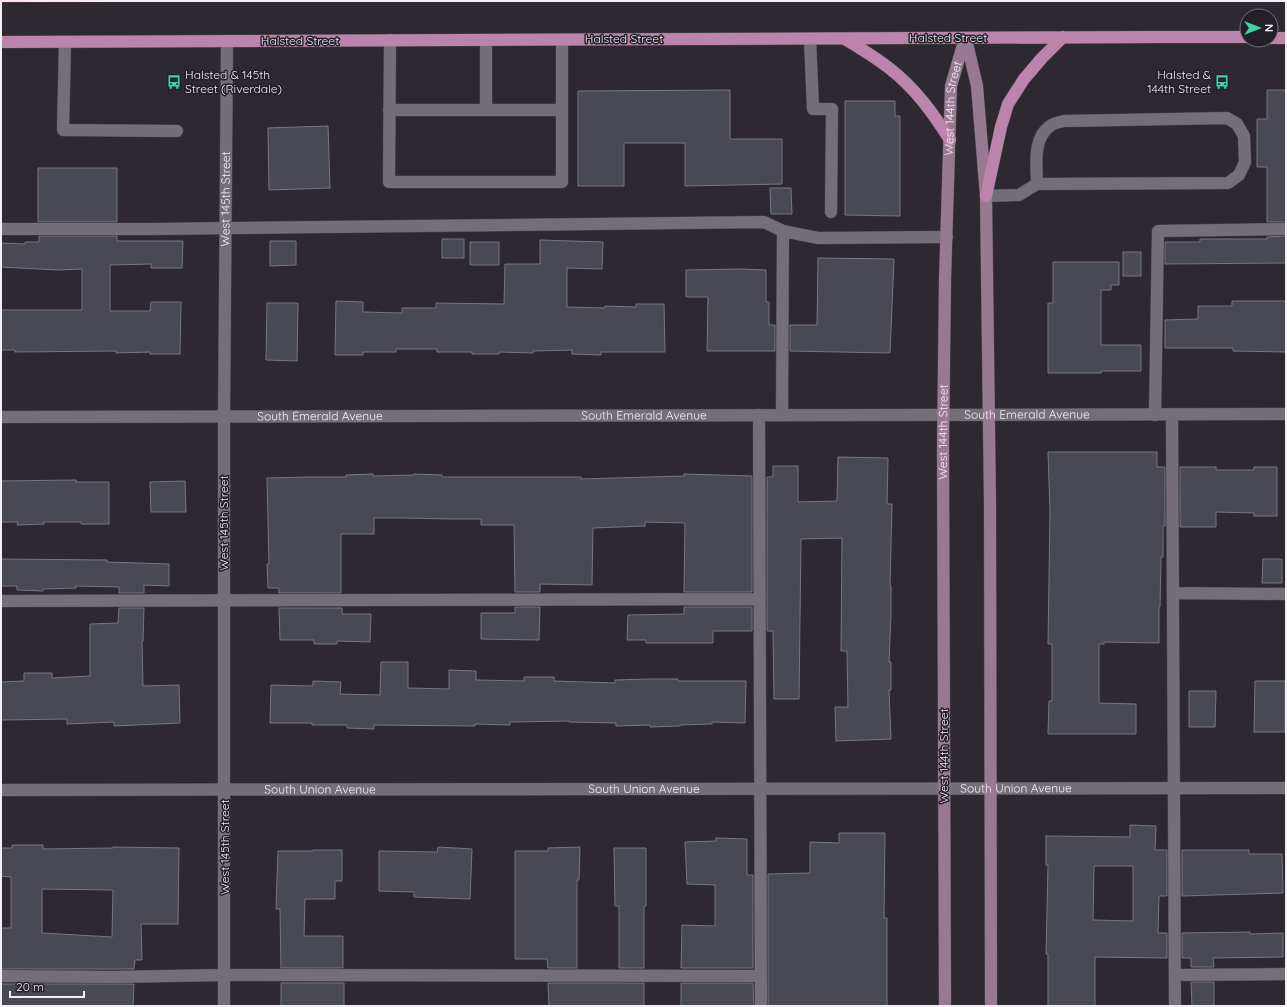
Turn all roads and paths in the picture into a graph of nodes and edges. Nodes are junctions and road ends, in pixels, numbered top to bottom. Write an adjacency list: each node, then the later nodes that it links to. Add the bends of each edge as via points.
1 (1063, 37): 2 (main road, Halsted Street); 5 (main road, Halsted Street); 18 (main road, via 1037,63 1008,104)
2 (1239, 37)
3 (810, 38): 4 (main road, Halsted Street); 8 (main road, Halsted Street); 19 (street, via 813,109 832,109)
4 (845, 38): 5 (main road, Halsted Street); 16 (main road, via 888,67 911,87)
5 (965, 38): 16 (street, West 144th Street, via 952,86); 18 (street, West 144th Street, via 977,86)
6 (390, 40): 7 (main road, Halsted Street); 9 (main road, Halsted Street); 12 (street)
7 (486, 40): 8 (main road, Halsted Street); 13 (street)
8 (562, 40): 14 (street)
9 (227, 41): 11 (main road, Halsted Street); 20 (street, West 145th Street)
10 (1, 42): 11 (main road, Halsted Street)
11 (65, 42): 15 (street, via 62,130)
12 (389, 110): 13 (street); 14 (street, via 389,182 562,182)
13 (486, 110): 14 (street)
14 (562, 110)
15 (177, 131)
16 (950, 140): 24 (street, West 144th Street)
17 (1037, 184): 17 (street, via 1228,183 1239,175 1245,162 1244,136 1237,124 1227,118 1064,121 1050,126 1040,137); 18 (street, via 1019,195)
18 (986, 196): 30 (street, West 144th Street)
19 (831, 212)
20 (226, 228): 21 (street); 23 (street, via 764,222); 33 (street, West 145th Street)
21 (1, 229)
22 (1286, 229): 31 (street, via 1158,231)
23 (783, 231): 24 (street, via 818,238); 28 (street)
24 (947, 237): 29 (street, West 144th Street)
25 (759, 414): 28 (street, South Emerald Avenue); 33 (street, South Emerald Avenue); 36 (street)
26 (1172, 414): 27 (street, South Emerald Avenue); 31 (street, South Emerald Avenue); 34 (street)
27 (1286, 414)
28 (782, 415): 29 (street, South Emerald Avenue)
29 (944, 415): 30 (street, South Emerald Avenue); 39 (street, West 144th Street)
30 (989, 415): 31 (street, South Emerald Avenue); 40 (street, West 144th Street)
31 (1155, 415)
32 (1, 417): 33 (street, South Emerald Avenue)
33 (224, 417): 38 (street, West 145th Street)
34 (1173, 593): 35 (street); 41 (street)
35 (1286, 594)
36 (760, 599): 38 (street); 43 (street)
37 (1, 601): 38 (street)
38 (224, 601): 45 (street, West 145th Street)
39 (944, 788): 40 (street, South Union Avenue); 43 (street, South Union Avenue); 53 (street, West 144th Street)
40 (990, 788): 41 (street, South Union Avenue); 54 (street, West 144th Street)
41 (1174, 788): 42 (street, South Union Avenue); 46 (street)
42 (1286, 788)
43 (760, 789): 45 (street, South Union Avenue); 50 (street)
44 (1, 790): 45 (street, South Union Avenue)
45 (225, 790): 48 (street, West 145th Street)
46 (1175, 974): 47 (street); 55 (street)
47 (1286, 974)
48 (224, 975): 49 (street); 50 (street); 51 (street, West 145th Street)
49 (1, 976)
50 (761, 976): 52 (street)
51 (224, 1006)
52 (761, 1006)
53 (945, 1006)
54 (991, 1006)
55 (1175, 1006)

